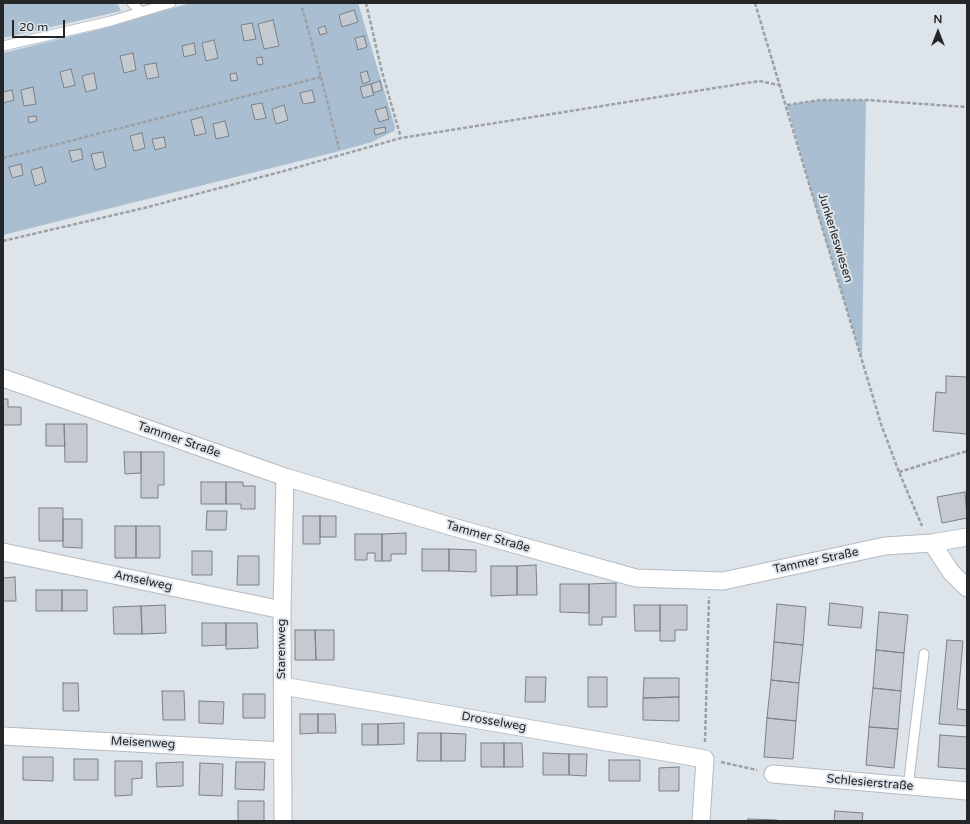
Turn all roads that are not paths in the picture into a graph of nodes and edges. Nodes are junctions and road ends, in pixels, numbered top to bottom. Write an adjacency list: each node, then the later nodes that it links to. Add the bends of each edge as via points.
1 (132, 3): 3 (lane)
2 (171, 3): 3 (lane)
3 (141, 12): 4 (lane)
4 (3, 46)
5 (3, 378): 6 (street, Tammer Straße)
6 (284, 477): 8 (street, Tammer Straße, via 636,578 723,581 885,546); 11 (street, Starenweg)
7 (967, 537): 8 (street, Tammer Straße)
8 (932, 544): 10 (street, via 951,572)
9 (3, 552): 11 (street, Amselweg)
10 (967, 588)
11 (282, 610): 13 (street, Starenweg)
12 (924, 654): 17 (lane)
13 (283, 686): 15 (street, Starenweg); 20 (street, Drosselweg, via 705,759)
14 (3, 736): 15 (street, Meisenweg)
15 (283, 751): 19 (street, Starenweg)
16 (773, 774): 17 (street, Schlesierstraße)
17 (908, 786): 18 (street, Schlesierstraße)
18 (967, 791)
19 (283, 821)
20 (701, 821)

